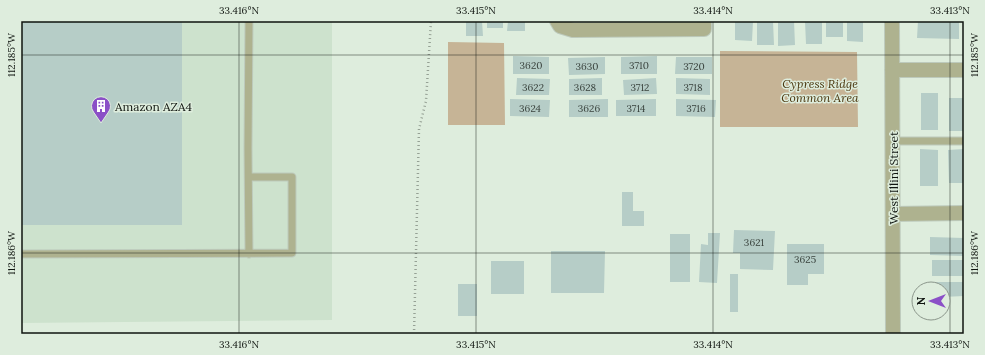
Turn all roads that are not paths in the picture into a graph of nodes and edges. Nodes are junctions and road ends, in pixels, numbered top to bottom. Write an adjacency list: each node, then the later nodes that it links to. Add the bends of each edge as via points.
1 (249, 21): 10 (lane)
2 (892, 21): 6 (street, West Illini Street)
3 (558, 24): 4 (street, via 573,30)
4 (630, 25): 5 (street)
5 (704, 25)
6 (892, 70): 7 (street); 8 (street, West Illini Street)
7 (964, 70)
8 (892, 141): 9 (lane); 12 (street, West Illini Street)
9 (964, 141)
10 (249, 177): 14 (lane); 14 (lane, via 292,177 292,254)
11 (964, 213): 12 (street)
12 (893, 214): 15 (street, West Illini Street)
13 (21, 254): 14 (lane)
14 (249, 254)
15 (894, 334)

